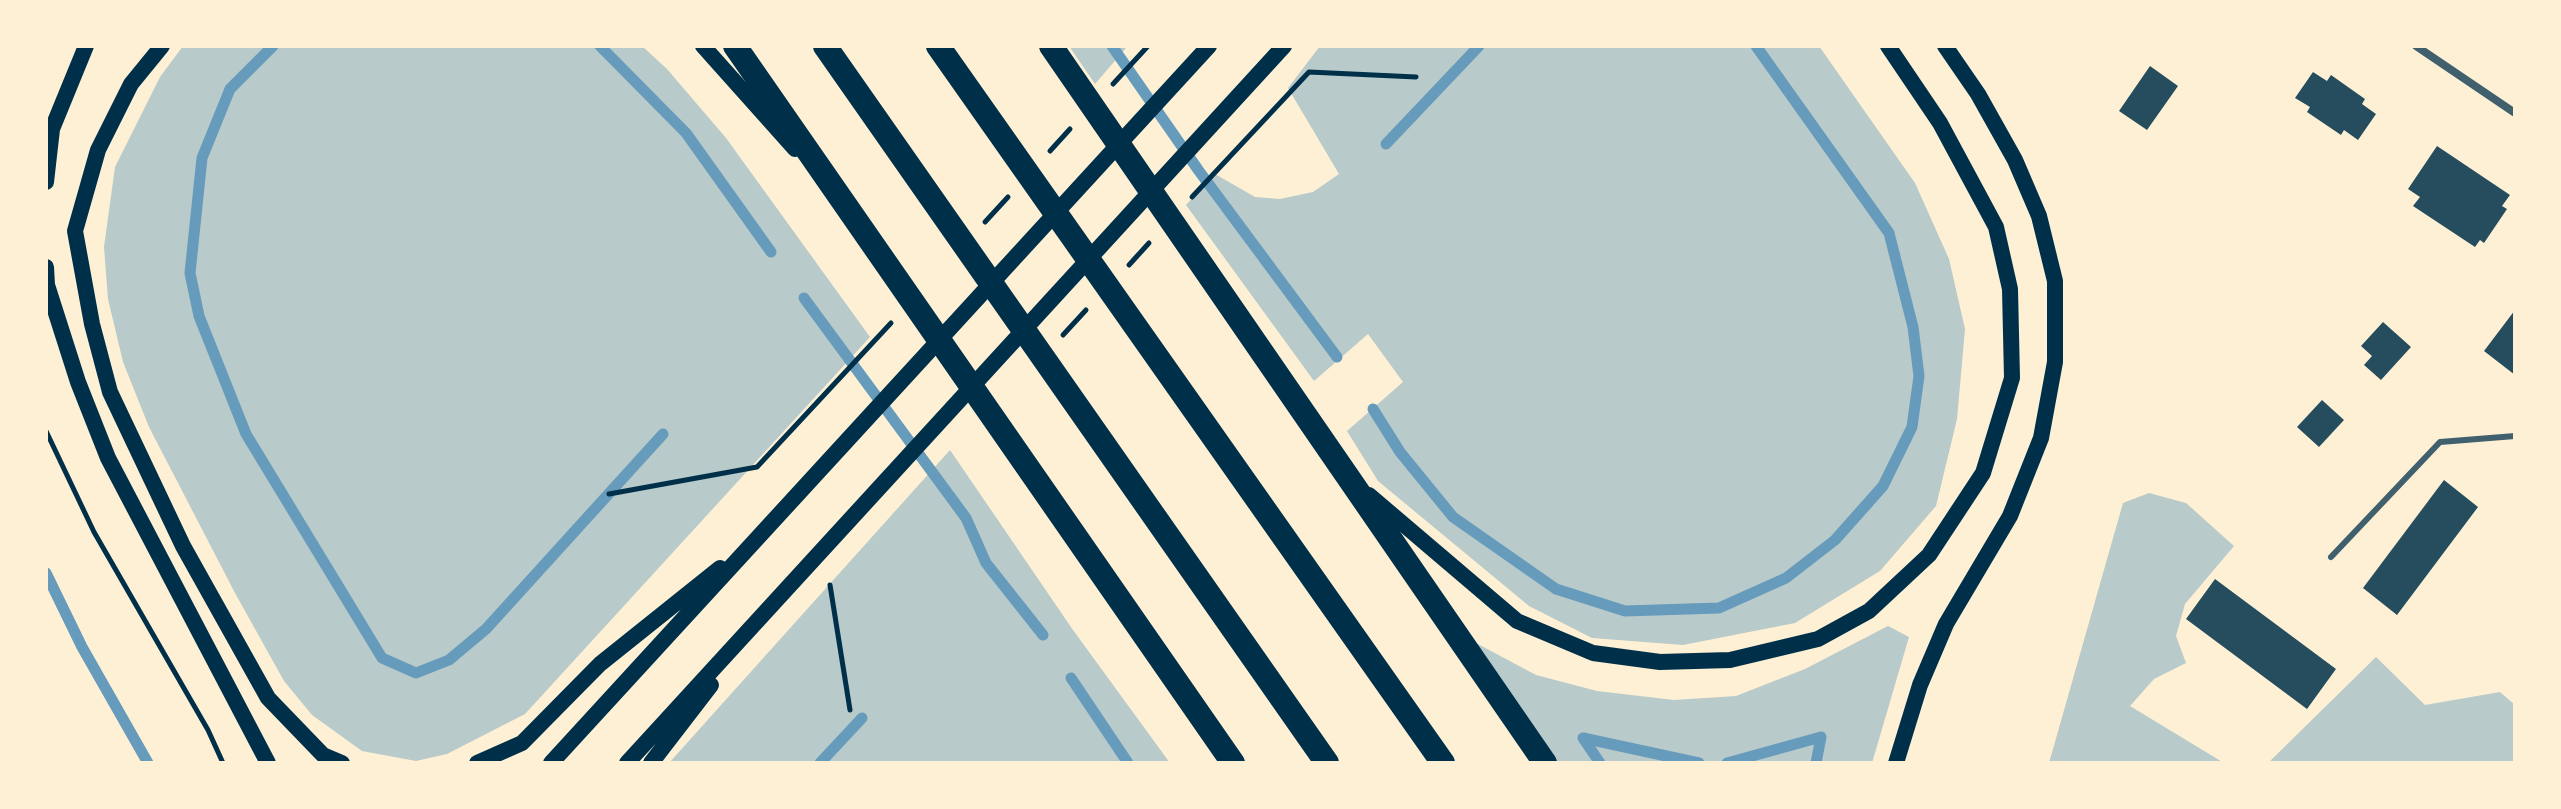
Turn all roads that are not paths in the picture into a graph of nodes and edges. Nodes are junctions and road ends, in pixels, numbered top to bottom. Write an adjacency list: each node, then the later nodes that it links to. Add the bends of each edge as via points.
1 (86, 46): 14 (main road, via 52,129)
2 (162, 46): 23 (main road, via 131,84 98,150 75,231 95,337 110,392 183,546 268,698 323,755)
3 (703, 46): 15 (main road)
4 (735, 46): 15 (highway)
5 (825, 46): 29 (highway)
6 (938, 46): 30 (highway)
7 (1051, 46): 18 (highway)
8 (1209, 46): 19 (main road)
9 (1888, 46): 18 (main road, via 1940,123 1996,227 2010,289 2012,378 1983,473 1929,555 1869,611 1818,639 1730,660 1660,662 1593,653 1517,621)
10 (1945, 46): 32 (main road, via 1978,94 2039,216 2055,281 2055,362 2041,438 2010,516 1946,624)
11 (2416, 46): 13 (street)
12 (1278, 52): 21 (main road)
13 (2515, 113)
14 (46, 182)
15 (861, 227): 28 (highway)
16 (46, 267): 22 (main road, via 78,382 108,458)
17 (2515, 436): 20 (lane, via 2440,442)
18 (1352, 481): 31 (highway)
19 (762, 535): 24 (main road, via 600,664 522,743); 25 (main road)
20 (2331, 557)
21 (761, 616): 26 (main road); 27 (main road)
22 (268, 763)
23 (342, 763)
24 (477, 763)
25 (551, 763)
26 (627, 763)
27 (651, 763)
28 (1233, 763)
29 (1327, 763)
30 (1443, 763)
31 (1545, 763)
32 (1896, 763)

